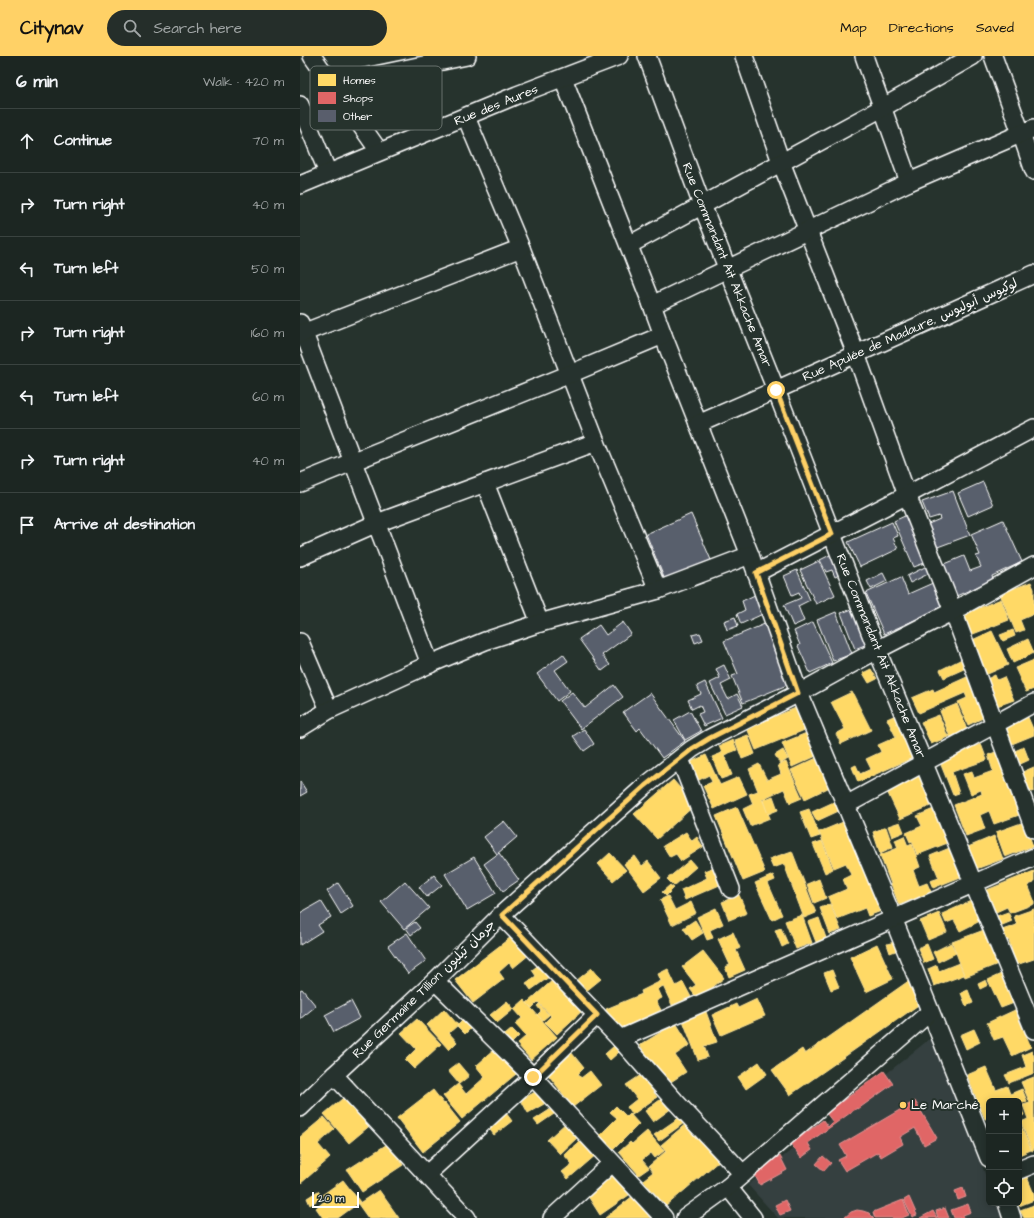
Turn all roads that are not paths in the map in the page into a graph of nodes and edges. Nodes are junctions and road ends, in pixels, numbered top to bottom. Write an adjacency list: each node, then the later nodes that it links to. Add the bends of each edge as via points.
1 (312, 56): 9 (street)
2 (467, 56): 10 (street)
3 (619, 56): 11 (street, Rue des Aures)
4 (647, 56): 27 (street, Rue Commandant Ait Akkache Amar)
5 (744, 56): 22 (street)
6 (864, 56): 13 (street)
7 (973, 56): 13 (street)
8 (993, 56): 20 (street)
9 (319, 66)
10 (419, 66)
11 (563, 78): 14 (street, Rue des Aures); 29 (street)
12 (300, 105): 16 (street)
13 (882, 108): 22 (street); 25 (street)
14 (466, 117): 15 (street, Rue des Aures); 30 (street)
15 (442, 126)
16 (310, 129)
17 (310, 130): 24 (street)
18 (364, 130): 21 (street)
19 (433, 130): 21 (street, Rue des Aures)
20 (1028, 130): 23 (street); 25 (street)
21 (379, 151): 24 (street, Rue des Aures)
22 (782, 162): 27 (street); 28 (street)
23 (1034, 171)
24 (328, 173): 26 (street, Rue des Aures)
25 (909, 182): 28 (street)
26 (300, 185)
27 (702, 205): 29 (street); 31 (street, Rue Commandant Ait Akkache Amar)
28 (808, 230): 31 (street); 36 (street)
29 (629, 245): 33 (street)
30 (521, 248): 34 (street); 37 (street)
31 (728, 268): 33 (street); 38 (street, Rue Commandant Ait Akkache Amar)
32 (1034, 274): 36 (street, Rue Apulée de Madaure, لوكيوس أبوليوس)
33 (652, 305): 35 (street)
34 (301, 330): 42 (street)
35 (663, 335): 37 (street); 39 (street)
36 (856, 354): 38 (street, Rue Apulée de Madaure, لوكيوس أبوليوس); 45 (street)
37 (570, 374): 41 (street); 42 (street)
38 (776, 390): 39 (street, Rue Apulée de Madaure, لوكيوس أبوليوس); 47 (street, Rue Commandant Ait Akkache Amar)
39 (698, 424): 48 (street)
40 (1034, 428): 45 (street)
41 (596, 442): 44 (street); 52 (street)
42 (353, 461): 43 (street); 46 (street)
43 (300, 483)
44 (485, 483): 46 (street); 54 (street)
45 (907, 496): 47 (street); 53 (street)
46 (377, 523): 49 (street); 57 (street)
47 (832, 534): 51 (street); 56 (street, Rue Commandant Ait Akkache Amar)
48 (750, 555): 51 (street); 52 (street)
49 (300, 557)
50 (1034, 566): 53 (street, Rue Germaine Tillion جرمان تيليون)
51 (756, 573): 58 (street)
52 (658, 590): 54 (street)
53 (953, 612): 56 (street, Rue Germaine Tillion جرمان تيليون); 61 (street)
54 (540, 623): 57 (street, via 485,641)
55 (300, 642): 60 (street)
56 (877, 650): 58 (street, Rue Germaine Tillion جرمان تيليون); 64 (street, Rue Commandant Ait Akkache Amar)
57 (430, 664): 60 (street)
58 (798, 693): 63 (street, Rue Germaine Tillion جرمان تيليون, via 710,738); 65 (street)
59 (1034, 703): 61 (street)
60 (329, 710): 62 (street)
61 (995, 724): 64 (street); 66 (street)
62 (300, 728)
63 (680, 759): 69 (street); 70 (street, Rue Germaine Tillion جرمان تيليون, via 645,786)
64 (924, 762): 65 (street); 68 (street, Rue Commandant Ait Akkache Amar)
65 (846, 805): 71 (street)
66 (1034, 829)
67 (1034, 857): 68 (street)
68 (973, 884): 71 (street); 75 (street, Rue Commandant Ait Akkache Amar)
69 (731, 889)
70 (502, 915): 72 (street, Rue Germaine Tillion جرمان تيليون); 74 (street)
71 (893, 918): 73 (street); 76 (street)
72 (435, 980): 77 (street, Rue Germaine Tillion جرمان تيليون); 78 (street)
73 (930, 1012): 80 (street); 85 (street)
74 (597, 1015): 76 (street); 78 (street)
75 (1034, 1030)
76 (620, 1039): 85 (street)
77 (334, 1075): 79 (street, Rue Germaine Tillion جرمان تيليون); 84 (street)
78 (533, 1077): 81 (street); 84 (street)
79 (300, 1108)
80 (986, 1151)
81 (612, 1163): 89 (street); 90 (street)
82 (1034, 1164): 83 (street)
83 (1022, 1169)
84 (427, 1174): 88 (street)
85 (743, 1174): 86 (street)
86 (728, 1187): 91 (street); 92 (street)
87 (1008, 1206): 93 (street)
88 (467, 1218)
89 (552, 1218)
90 (664, 1218)
91 (685, 1218)
92 (754, 1218)
93 (1012, 1218)

